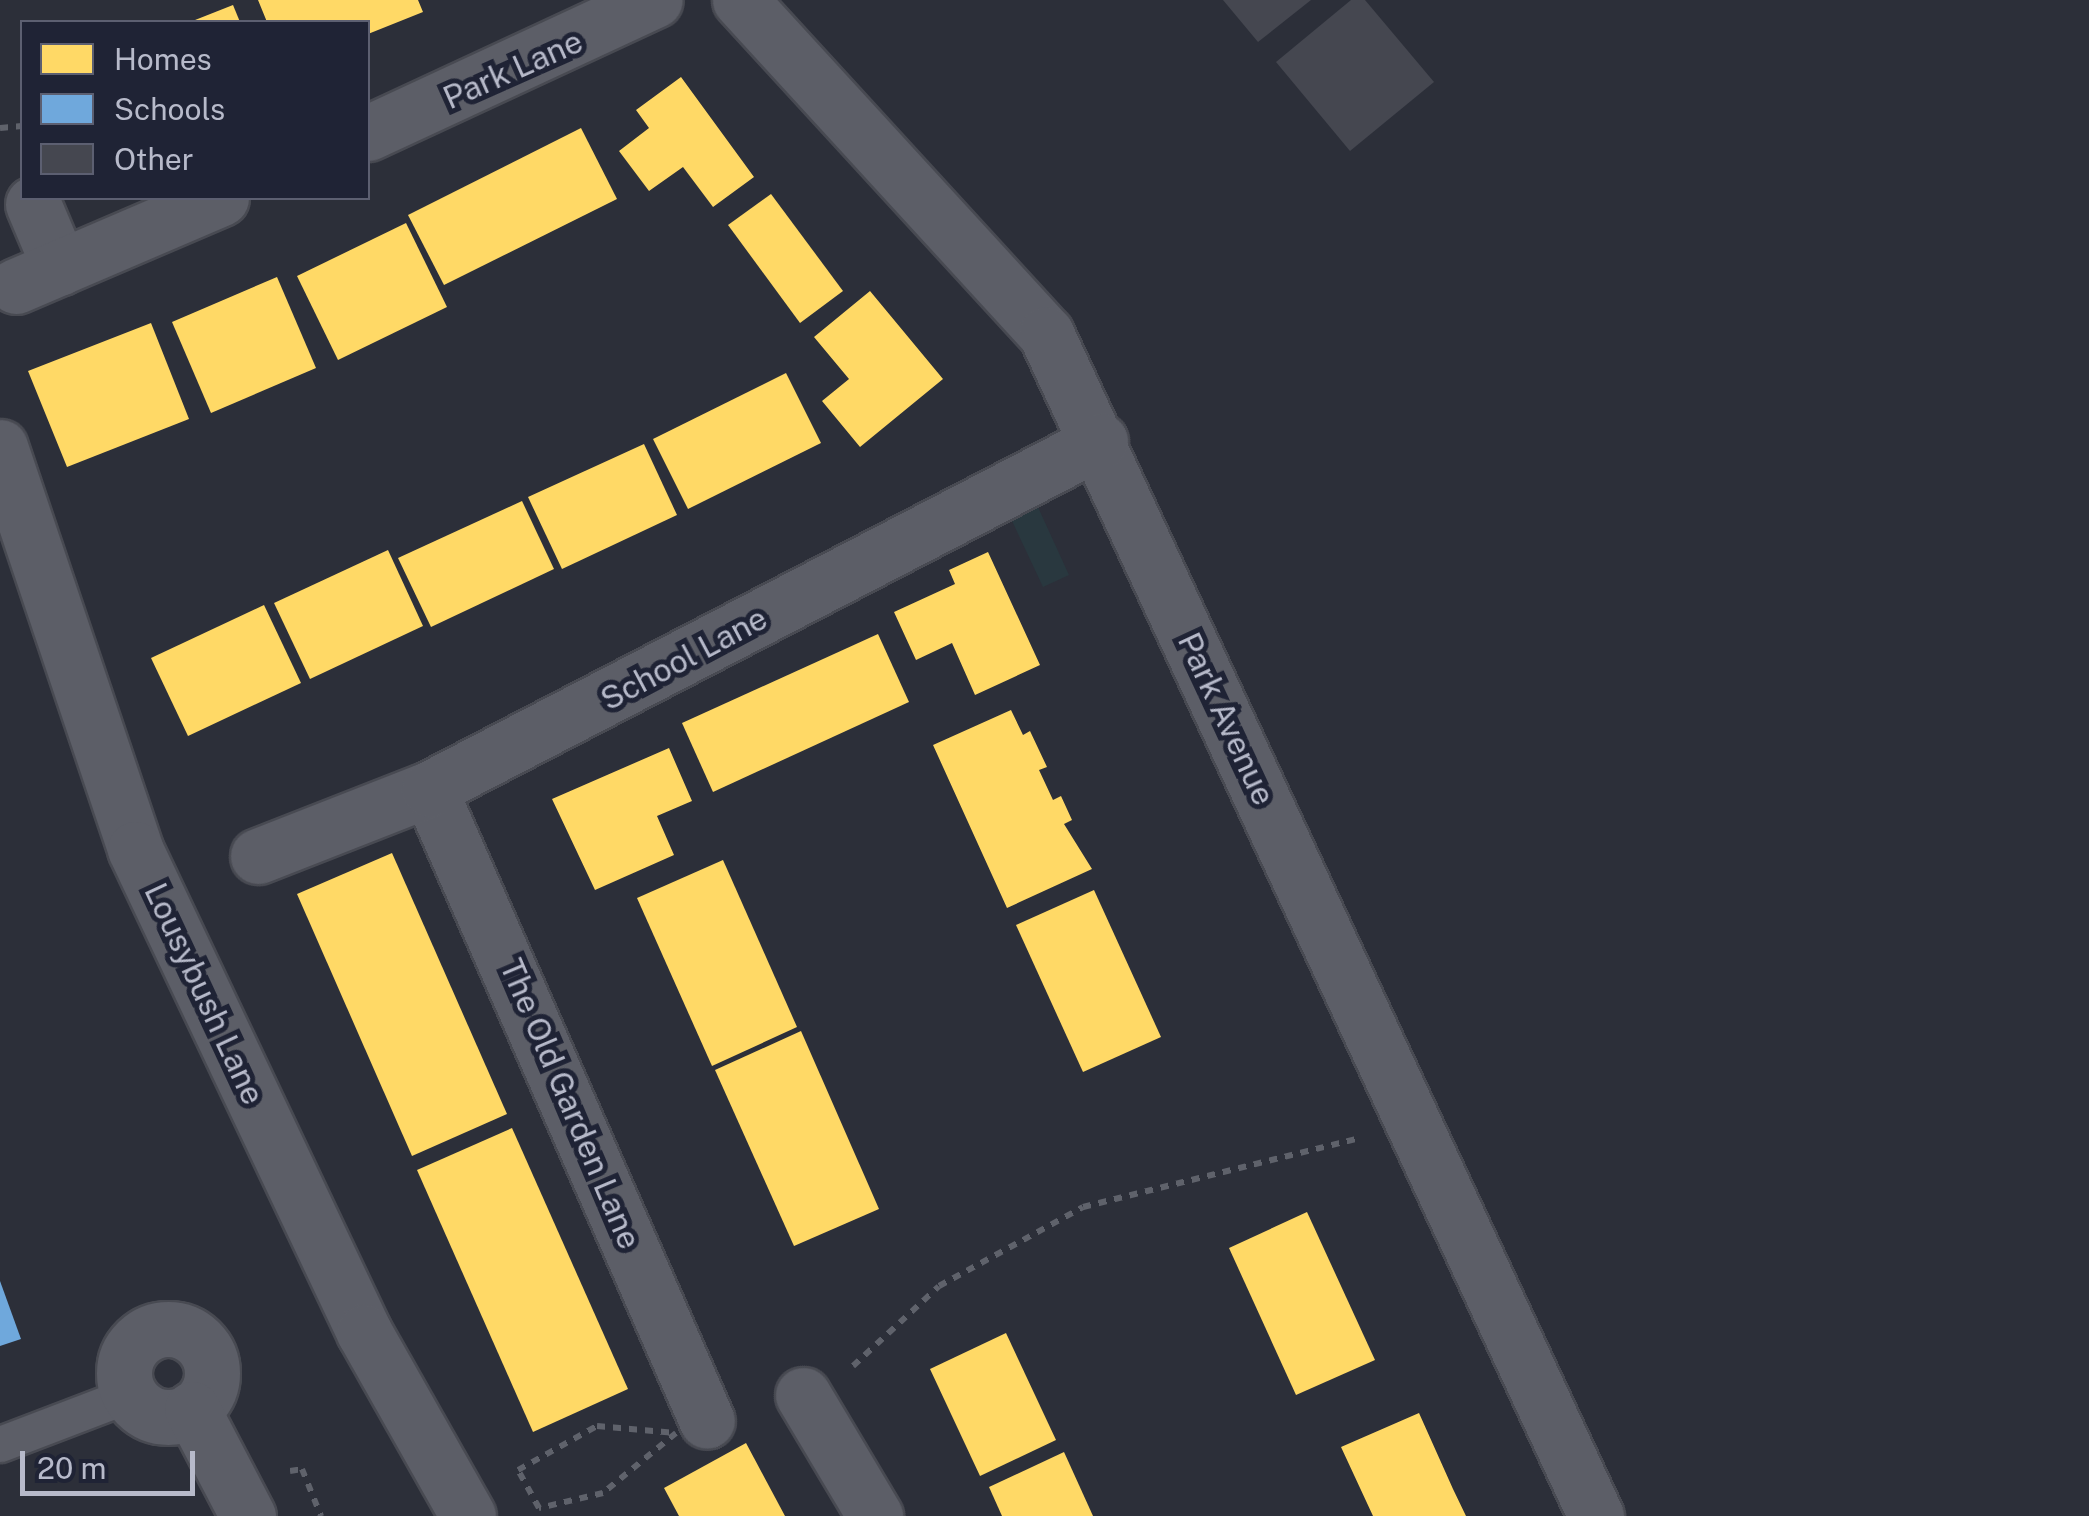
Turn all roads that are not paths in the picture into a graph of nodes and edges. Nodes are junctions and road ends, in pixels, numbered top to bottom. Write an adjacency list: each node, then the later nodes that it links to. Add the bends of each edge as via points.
1 (655, 0): 3 (street, Park Lane)
2 (740, 0): 6 (street, Park Avenue, via 1046,334)
3 (370, 133)
4 (216, 200): 5 (street, via 38,277)
5 (32, 204)
6 (1100, 441): 8 (street, School Lane); 18 (street, Park Avenue)
7 (0, 447): 16 (street, Lousybush Lane, via 135,850 364,1332)
8 (428, 789): 9 (street, School Lane); 13 (street, The Old Garden Lane)
9 (258, 856)
10 (128, 1395): 12 (street, via 148,1414); 12 (street, via 122,1367 134,1342 159,1328 188,1332 208,1351 213,1379); 14 (lane)
11 (803, 1395): 17 (street)
12 (192, 1409): 15 (street)
13 (692, 1427)
14 (0, 1444)
15 (248, 1516)
16 (468, 1516)
17 (875, 1516)
18 (1596, 1516)

